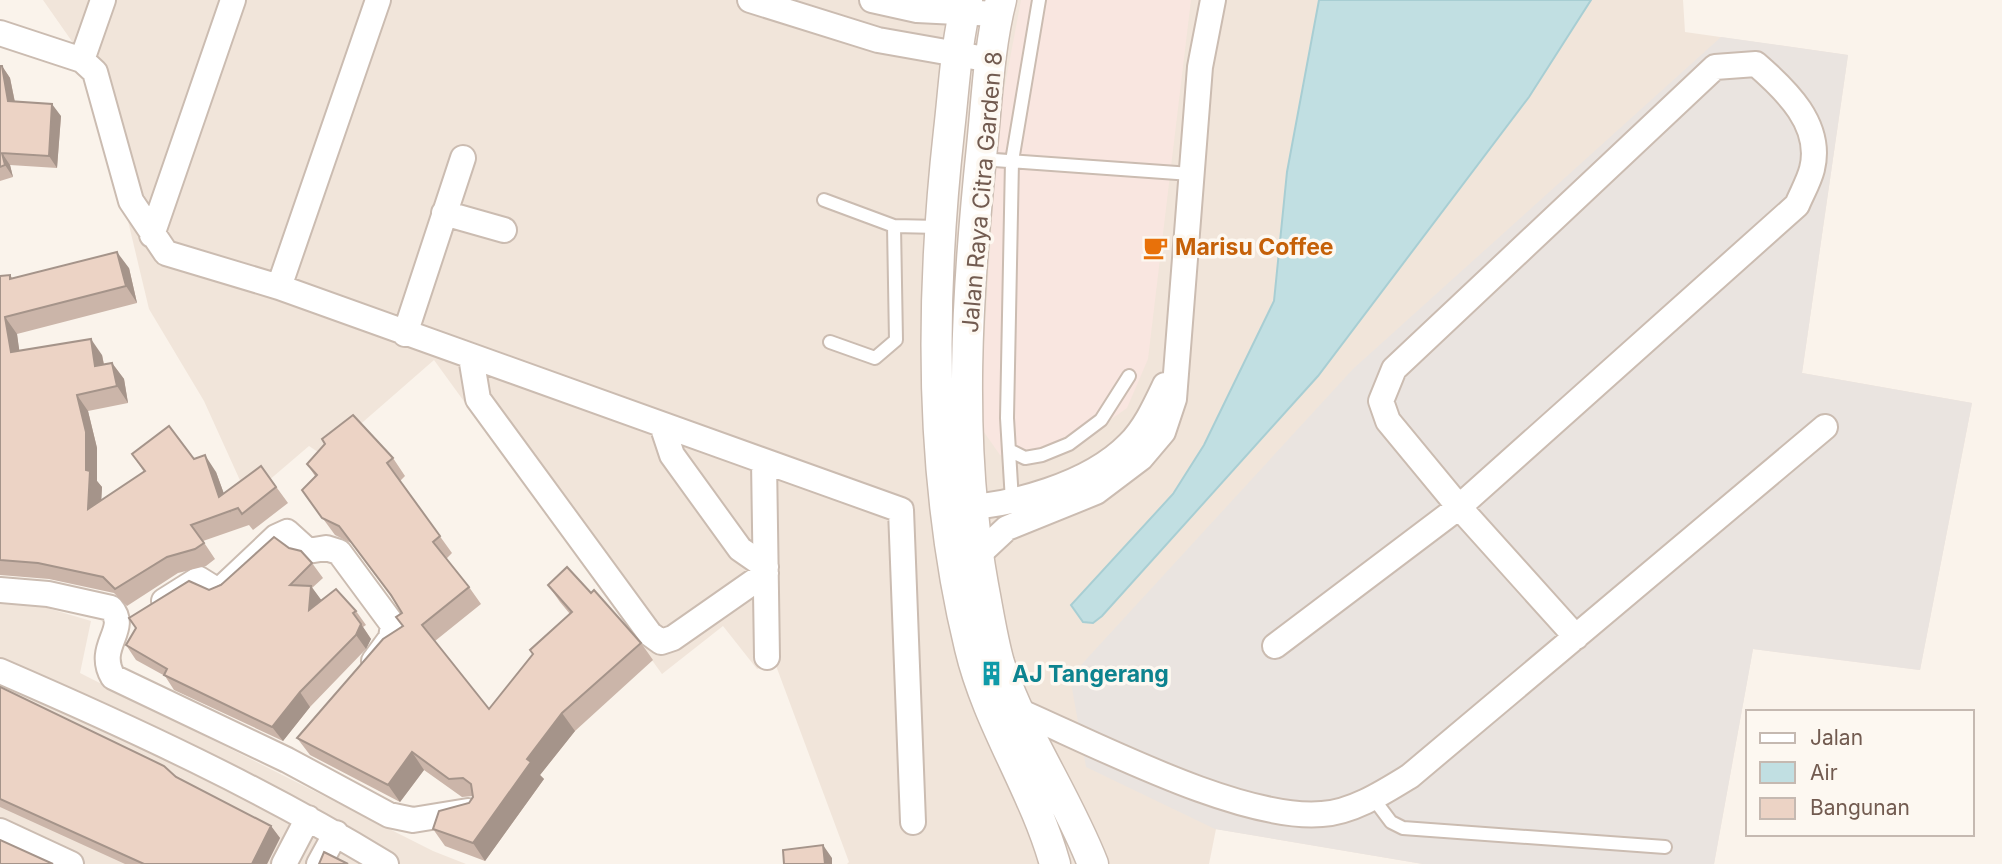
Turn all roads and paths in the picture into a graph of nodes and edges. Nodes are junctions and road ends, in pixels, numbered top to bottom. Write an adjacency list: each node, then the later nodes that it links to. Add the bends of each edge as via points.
1 (103, 0): 12 (street)
2 (233, 0): 23 (street)
3 (379, 0): 24 (street)
4 (750, 0): 11 (street, via 878,40)
5 (872, 0): 8 (street, via 917,10)
6 (1039, 0): 16 (lane)
7 (1213, 0): 17 (street, via 1200,67)
8 (965, 6): 9 (street); 11 (street, Jalan Raya Citra Garden 8)
9 (999, 7): 13 (street, Jalan Raya Citra Garden 8)
10 (0, 33): 12 (street)
11 (958, 55): 13 (street); 21 (street, Jalan Raya Citra Garden 8)
12 (82, 60): 23 (street, via 95,72 131,201)
13 (991, 60): 15 (street, Jalan Raya Citra Garden 8)
14 (463, 158): 19 (street)
15 (981, 159): 16 (lane); 36 (street, Jalan Raya Citra Garden 8, via 971,265 967,461)
16 (1012, 161): 17 (lane); 32 (lane)
17 (1191, 174): 28 (street)
18 (824, 200): 20 (lane)
19 (444, 213): 22 (street); 25 (street)
20 (894, 226): 21 (lane); 26 (lane, via 896,340 875,358)
21 (939, 227): 36 (street, Jalan Raya Citra Garden 8, via 939,466)
22 (504, 230)
23 (152, 234): 24 (street, via 166,253)
24 (279, 287): 25 (street)
25 (405, 334): 27 (street)
26 (830, 342)
27 (471, 357): 30 (street); 38 (street, via 478,399 650,634 661,642)
28 (1175, 366): 34 (street, via 1152,413 1128,444 1096,469); 37 (street, via 1174,399 1163,432 1141,458 1096,492 1007,528)
29 (1129, 376): 32 (lane, via 1101,420 1069,444 1026,458)
30 (662, 425): 33 (street); 38 (street, via 672,455 740,549)
31 (1825, 427): 41 (street)
32 (1009, 450): 34 (lane)
33 (764, 461): 38 (street); 50 (street, via 901,510)
34 (1012, 501): 36 (street)
35 (1459, 507): 35 (street, via 1388,421 1381,401 1394,369 1715,67 1756,64 1790,94 1810,129 1813,168 1797,205); 41 (street); 42 (street)
36 (958, 508): 37 (street, Jalan Raya Citra Garden 8); 46 (street, Jalan Raya Citra Garden 8, via 969,647 982,691)
37 (978, 555): 46 (street, Jalan Raya Citra Garden 8)
38 (766, 570): 43 (street)
39 (0, 590): 40 (street, via 48,594 111,608)
40 (117, 627): 45 (street, via 142,617 199,579 222,588 287,532 308,551 326,548 338,552 393,625 391,638); 48 (street, via 106,654 113,677 293,752 389,815 413,820)
41 (1576, 637): 47 (street, via 1410,776)
42 (1275, 646)
43 (767, 657)
44 (0, 671): 49 (street, via 107,717)
45 (359, 677)
46 (1006, 714): 47 (street, via 1219,796 1275,811 1323,814); 58 (street, Jalan Raya Citra Garden 8); 59 (street, Jalan Raya Citra Garden 8, via 1077,823)
47 (1373, 798): 53 (lane, via 1391,821 1403,828)
48 (471, 810)
49 (308, 818): 52 (street); 55 (street)
50 (913, 822)
51 (0, 831): 54 (street)
52 (336, 833): 56 (street); 57 (street)
53 (1665, 847)
54 (71, 864)
55 (285, 864)
56 (319, 864)
57 (386, 864)
58 (1055, 864)
59 (1093, 864)

